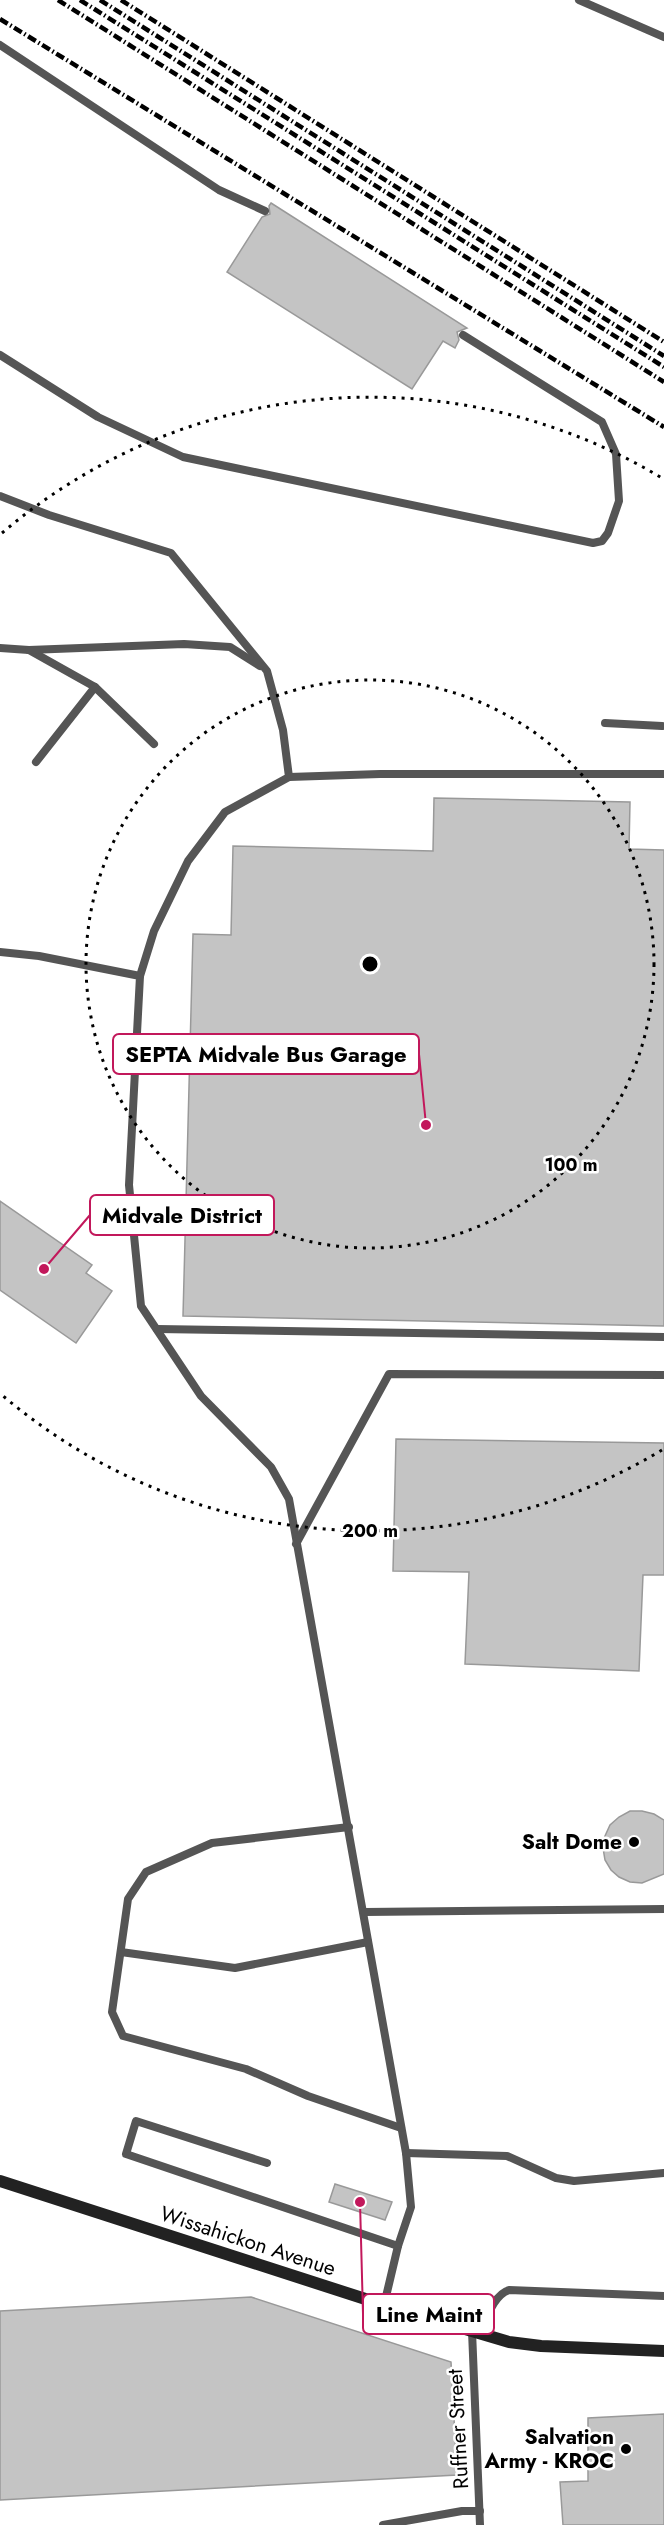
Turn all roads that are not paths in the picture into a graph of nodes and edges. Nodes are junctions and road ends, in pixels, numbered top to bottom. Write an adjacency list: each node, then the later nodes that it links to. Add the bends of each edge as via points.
1 (579, 0): 2 (lane)
2 (664, 37)
3 (0, 45): 4 (lane, via 219,190)
4 (265, 211)
5 (463, 334): 6 (lane, via 602,422 616,453 619,501 602,541 593,543 183,457 98,417)
6 (0, 355)
7 (0, 496): 10 (lane, via 171,553)
8 (0, 648): 9 (lane)
9 (29, 651): 10 (lane, via 184,644 230,647); 11 (lane)
10 (267, 671): 17 (lane, via 284,730)
11 (95, 687): 14 (lane); 15 (lane)
12 (605, 723): 13 (lane)
13 (662, 726)
14 (154, 744)
15 (36, 762)
16 (664, 774): 17 (lane)
17 (289, 777): 19 (lane, via 225,812 188,861 154,932)
18 (0, 952): 19 (lane)
19 (140, 976): 20 (lane, via 129,1185 141,1306)
20 (156, 1329): 21 (lane); 23 (lane, via 201,1396 271,1467 289,1499)
21 (664, 1337)
22 (664, 1375): 23 (lane, via 389,1374)
23 (296, 1544): 24 (lane)
24 (349, 1827): 26 (lane); 28 (lane, via 212,1843 146,1872 128,1899)
25 (664, 1909): 26 (lane)
26 (365, 1912): 27 (lane)
27 (368, 1942): 28 (lane, via 235,1968); 29 (lane)
28 (121, 1952): 29 (lane, via 112,2012 123,2036 246,2069 308,2096)
29 (401, 2128): 30 (lane)
30 (406, 2153): 32 (lane, via 507,2156 555,2178 573,2181); 34 (lane, via 411,2206)
31 (267, 2163): 34 (lane, via 136,2121 126,2154)
32 (664, 2173)
33 (0, 2181): 36 (street, Wissahickon Avenue)
34 (398, 2246): 36 (lane)
35 (664, 2296): 37 (lane, via 509,2290 502,2292)
36 (384, 2305): 37 (street, Wissahickon Avenue)
37 (476, 2332): 38 (street, Wissahickon Avenue, via 525,2344); 39 (lane, Ruffner Street)
38 (664, 2351)
39 (480, 2511): 40 (lane); 41 (lane, Ruffner Street)
40 (383, 2525)
41 (480, 2525)

